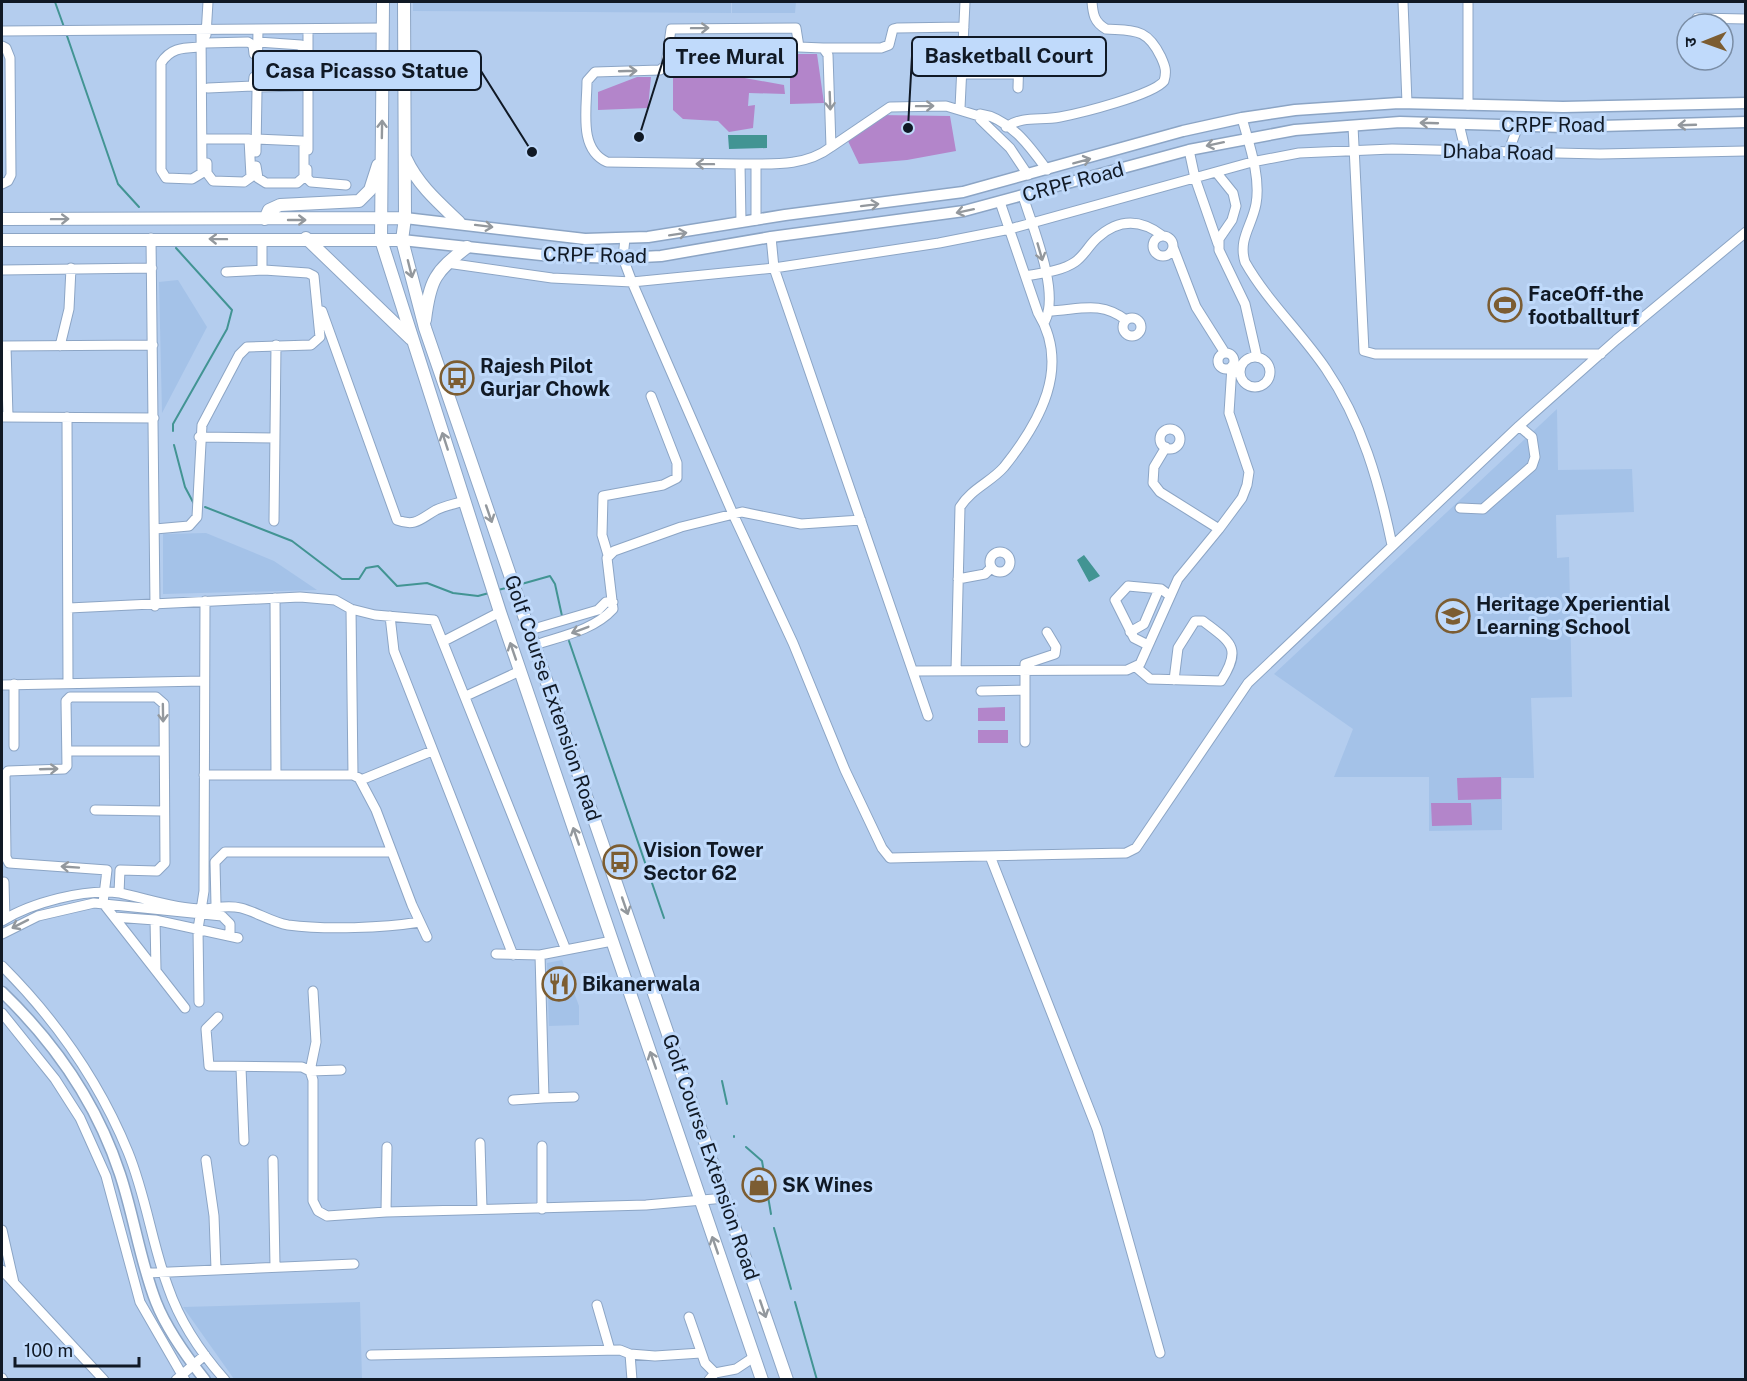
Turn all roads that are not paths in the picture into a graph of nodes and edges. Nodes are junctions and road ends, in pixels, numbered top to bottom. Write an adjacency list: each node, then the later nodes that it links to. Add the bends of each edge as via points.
1 (208, 2): 12 (street)
2 (384, 2): 9 (main road, Golf Course Extension Road)
3 (404, 2): 49 (main road, Golf Course Extension Road)
4 (964, 2): 8 (street)
5 (1092, 2): 35 (street, via 1101,26 1142,32 1149,38 1165,66 1164,81 1155,90 1058,117 1023,118)
6 (1403, 2): 25 (street)
7 (1468, 2): 27 (street)
8 (964, 27): 17 (street, via 897,28 893,29 889,45 881,48); 19 (street)
9 (383, 28): 11 (street); 50 (main road, Golf Course Extension Road, one-way to 9)
10 (258, 29): 11 (street); 12 (street); 14 (street)
11 (308, 29): 59 (street, via 307,178 315,184)
12 (203, 30): 13 (street); 15 (street)
13 (2, 31)
14 (258, 42): 21 (street); 21 (street, via 301,45 304,79 300,86)
15 (204, 45): 15 (street, via 176,49 161,63 161,170 166,178 192,179 202,173); 22 (street); 22 (street, via 248,42 254,51 253,86)
16 (2, 46): 24 (street, via 10,58)
17 (823, 48): 42 (street, one-way to 42, via 829,61); 52 (street, one-way to 17, via 608,162 598,158 586,136 586,81 595,72 660,70 666,65 671,29 785,27 798,30 799,47)
18 (1019, 56): 20 (street)
19 (963, 74): 20 (street); 28 (street)
20 (1018, 74): 23 (street)
21 (258, 87): 40 (street)
22 (208, 88): 39 (street)
23 (1018, 88)
24 (6, 99): 36 (street)
25 (1407, 103): 27 (street); 30 (street, via 1295,110)
26 (1746, 103): 27 (street)
27 (1468, 105)
28 (960, 108): 29 (street); 42 (street, one-way to 28, via 890,107)
29 (979, 116): 35 (street, via 984,114); 46 (street)
30 (1242, 118): 37 (street); 38 (street)
31 (1746, 123): 34 (street, CRPF Road, one-way to 34)
32 (1459, 124): 33 (street, CRPF Road, one-way to 33, via 1400,122); 34 (street, CRPF Road); 47 (street)
33 (1353, 126): 38 (street, CRPF Road); 43 (street)
34 (1518, 126): 48 (street)
35 (1006, 127): 41 (street)
36 (6, 128): 58 (street, via 11,175)
37 (1172, 134): 44 (street); 54 (street, one-way to 37)
38 (1247, 137): 44 (street, CRPF Road, one-way to 44); 51 (street)
39 (207, 139): 39 (street, via 249,139 252,171 247,181 209,179)
40 (256, 139): 40 (street, via 259,181 302,180 302,141)
41 (1026, 142): 46 (street); 54 (street)
42 (831, 147): 53 (street, via 808,159)
43 (1355, 150): 47 (street, Dhaba Road); 51 (street, Dhaba Road, via 1299,153); 105 (street, via 1364,351)
44 (1183, 151): 57 (street); 60 (street, CRPF Road)
45 (1746, 151): 48 (street, Dhaba Road)
46 (1013, 152): 56 (street)
47 (1466, 153): 48 (street, Dhaba Road)
48 (1508, 153)
49 (404, 155): 63 (main road, Golf Course Extension Road); 67 (main road, via 426,190)
50 (382, 160): 62 (main road, Golf Course Extension Road); 65 (main road, via 370,190 359,201 280,205 269,210)
51 (1252, 162): 55 (street, Dhaba Road); 124 (street, via 1257,191 1244,239 1245,262 1325,367 1353,412 1371,462)
52 (740, 164): 53 (street); 68 (street)
53 (756, 164): 66 (street)
54 (1047, 170): 56 (street)
55 (1216, 172): 57 (street, Dhaba Road); 81 (street, via 1233,193 1236,206)
56 (1028, 175): 66 (street, one-way to 56, via 928,198)
57 (1194, 178): 69 (street, Dhaba Road); 81 (street)
58 (2, 184)
59 (346, 185)
60 (1023, 196): 61 (street, CRPF Road); 69 (street)
61 (1000, 202): 70 (street); 73 (street, CRPF Road, one-way to 73, via 929,217)
62 (382, 218): 63 (main road); 65 (main road, one-way to 62); 79 (main road, Golf Course Extension Road)
63 (405, 218): 67 (street); 80 (main road, Golf Course Extension Road)
64 (2, 219): 65 (main road, one-way to 65)
65 (265, 219)
66 (756, 220): 68 (street)
67 (459, 222): 76 (street, one-way to 76, via 585,239)
68 (741, 222): 76 (street, one-way to 68, via 673,235)
69 (1032, 224): 70 (street, Dhaba Road); 92 (street, one-way to 92)
70 (1010, 229): 88 (street, Dhaba Road); 93 (street)
71 (1746, 232): 105 (street)
72 (1163, 236): 83 (street); 83 (street, via 1154,243 1156,253 1168,255); 92 (street, via 1143,223 1116,225 1097,238 1073,264)
73 (771, 237): 84 (street, CRPF Road, via 661,256); 88 (street)
74 (151, 238): 77 (main road, one-way to 74); 78 (main road); 87 (street)
75 (306, 238): 77 (main road); 79 (main road); 100 (main road)
76 (625, 238): 84 (street)
77 (262, 239): 90 (street)
78 (2, 240)
79 (381, 240): 80 (main road); 100 (main road, Golf Course Extension Road)
80 (402, 240): 82 (street, CRPF Road); 99 (main road, Golf Course Extension Road, one-way to 99)
81 (1218, 244): 106 (street, via 1245,304)
82 (467, 247): 84 (street, CRPF Road, via 551,256); 85 (main road)
83 (1173, 247): 123 (street, via 1196,307 1225,353 1232,357 1229,413 1249,478 1242,498)
84 (623, 258): 94 (street)
85 (447, 263): 94 (street, Dhaba Road, via 552,278); 99 (main road, via 437,273 428,295)
86 (71, 268): 87 (street); 89 (street); 104 (street, via 69,309)
87 (152, 268): 101 (street)
88 (774, 268): 94 (street, Dhaba Road); 120 (street)
89 (2, 270)
90 (264, 270): 91 (street); 95 (street, via 312,274)
91 (226, 272)
92 (1045, 272): 93 (street); 96 (street)
93 (1026, 276): 98 (street, via 1038,313)
94 (632, 282): 119 (street)
95 (318, 301): 102 (street, via 321,332 316,343); 117 (street, via 397,520 418,524 436,510)
96 (1048, 311): 97 (street, via 1100,306); 98 (street)
97 (1126, 320)
98 (1045, 321): 127 (street, via 1052,354 1051,384 1036,418 1003,468 980,484 960,507)
99 (424, 328): 115 (main road, Golf Course Extension Road)
100 (412, 340): 116 (main road, Golf Course Extension Road, one-way to 100)
101 (153, 345): 104 (street); 110 (street)
102 (276, 345): 112 (street, via 247,347 239,355 205,415); 113 (street)
103 (4, 346): 104 (street); 108 (street)
104 (60, 346)
105 (1601, 354): 111 (street)
106 (1257, 357)
107 (651, 396): 125 (street, via 677,463 677,478 663,485 603,496 602,535)
108 (5, 417): 109 (street)
109 (67, 417): 110 (street); 134 (street)
110 (154, 418): 122 (street)
111 (1519, 426): 118 (street, via 1532,437 1532,466 1483,509); 124 (street)
112 (200, 437): 113 (street); 122 (street, via 197,517 189,526)
113 (275, 438): 121 (street)
114 (1166, 447): 123 (street, via 1154,467 1153,483 1160,492)
115 (469, 456): 116 (main road); 138 (main road, Golf Course Extension Road, one-way to 138)
116 (452, 463): 117 (main road, Golf Course Extension Road)
117 (464, 501): 136 (main road, Golf Course Extension Road)
118 (1460, 508)
119 (733, 514): 120 (street, via 750,513 801,524); 125 (street, via 681,526); 169 (street, via 886,855)
120 (861, 520): 146 (street)
121 (274, 521)
122 (155, 529): 133 (street)
123 (1219, 529): 129 (street)
124 (1392, 545): 169 (street, via 1248,683 1136,848 1126,853)
125 (608, 555): 132 (street)
126 (991, 568): 127 (street, via 985,574)
127 (958, 579): 147 (street)
128 (1159, 588): 129 (street); 140 (street, via 1144,624); 140 (street, via 1128,586 1115,600)
129 (1169, 595): 143 (street)
130 (275, 598): 131 (street); 135 (street, via 335,600); 164 (street)
131 (205, 601): 133 (street); 150 (street)
132 (613, 602): 138 (street); 142 (street, one-way to 142, via 613,609 593,625)
133 (155, 606): 134 (street)
134 (69, 608): 152 (street)
135 (351, 609): 137 (street); 165 (street)
136 (500, 612): 141 (street); 145 (main road, Golf Course Extension Road, one-way to 136)
137 (390, 616): 141 (street, via 434,620); 162 (street, via 394,651)
138 (530, 630): 142 (main road, Golf Course Extension Road)
139 (1047, 632): 148 (street, via 1056,647 1055,654 1029,661)
140 (1130, 632): 143 (street)
141 (444, 641): 156 (street)
142 (535, 645): 210 (main road, Golf Course Extension Road, one-way to 210)
143 (1148, 645): 144 (street, via 1144,660)
144 (1136, 667): 148 (street); 149 (street, via 1150,680)
145 (520, 671): 156 (street); 185 (main road, Golf Course Extension Road, one-way to 145)
146 (913, 671): 147 (street); 157 (street)
147 (956, 671): 148 (street)
148 (1024, 671): 154 (street)
149 (1174, 680): 149 (street, via 1221,681 1232,664 1230,642 1203,621 1195,621 1178,648)
150 (204, 681): 152 (street); 163 (street)
151 (14, 684): 152 (street); 153 (street); 159 (street)
152 (68, 684)
153 (2, 685)
154 (1024, 690): 155 (street); 158 (street)
155 (981, 691)
156 (466, 696): 186 (street)
157 (928, 716)
158 (1025, 742)
159 (14, 746)
160 (67, 751): 161 (street); 161 (street, one-way to 161, via 66,701 70,697 162,700); 170 (street, one-way to 160, via 9,863 6,857 5,776 8,771 64,769)
161 (163, 751): 167 (street)
162 (432, 751): 165 (street); 188 (street)
163 (204, 775): 164 (street); 177 (street, via 204,891)
164 (276, 775): 165 (street)
165 (357, 778): 168 (street)
166 (95, 810): 167 (street)
167 (163, 811): 171 (street, via 162,868)
168 (392, 852): 176 (street, via 225,852 215,862); 181 (street)
169 (990, 856): 227 (street, via 1097,1129)
170 (106, 870): 171 (street); 173 (street)
171 (120, 870): 174 (street)
172 (4, 882): 179 (street)
173 (105, 891): 174 (street); 175 (street); 179 (street, via 63,898)
174 (119, 893): 177 (street)
175 (103, 903): 177 (street); 178 (street); 183 (street, one-way to 183, via 38,916)
176 (216, 905): 177 (street); 181 (street, via 242,908 298,926 375,927)
177 (200, 912): 182 (street); 182 (street, via 222,916 234,937)
178 (114, 917): 180 (street); 191 (street)
179 (3, 920)
180 (155, 920): 182 (street); 191 (street)
181 (420, 922): 184 (street)
182 (198, 929): 194 (street)
183 (2, 934)
184 (427, 937)
185 (612, 941): 186 (street); 211 (main road, Golf Course Extension Road, one-way to 185)
186 (566, 950): 189 (street)
187 (496, 954): 188 (street)
188 (513, 955): 189 (street)
189 (540, 955): 202 (street)
190 (2, 966): 220 (street, via 51,1020 101,1093 129,1154)
191 (156, 970): 195 (street)
192 (312, 991): 200 (street, via 316,1042)
193 (2, 992): 221 (street, via 54,1048 76,1080 120,1174)
194 (199, 1002)
195 (185, 1008)
196 (2, 1013): 234 (street, via 55,1079 80,1118 106,1176 140,1302)
197 (218, 1017): 198 (street, via 206,1029 209,1066)
198 (241, 1068): 200 (street, via 302,1067); 204 (street)
199 (341, 1070): 200 (street)
200 (310, 1071): 214 (street, via 313,1201 318,1211 327,1216)
201 (574, 1097): 202 (street)
202 (544, 1098): 203 (street)
203 (513, 1100)
204 (244, 1141)
205 (480, 1143): 212 (street)
206 (542, 1146): 213 (street)
207 (387, 1147): 214 (street)
208 (206, 1160): 218 (street)
209 (273, 1160): 217 (street)
210 (724, 1198): 211 (street); 240 (main road, Golf Course Extension Road, one-way to 240)
211 (701, 1202): 213 (street); 231 (main road, Golf Course Extension Road, one-way to 211)
212 (482, 1209): 213 (street); 214 (street)
213 (542, 1209)
214 (386, 1212)
215 (2, 1230): 222 (street)
216 (354, 1264): 217 (street)
217 (275, 1266): 218 (street)
218 (216, 1269): 220 (street)
219 (2, 1270): 222 (street)
220 (164, 1272): 221 (street); 229 (street, via 187,1329)
221 (147, 1273): 232 (street, via 157,1304)
222 (14, 1283): 235 (street)
223 (597, 1305): 225 (street)
224 (689, 1317): 226 (street)
225 (610, 1350): 228 (street); 230 (street)
226 (701, 1353): 228 (street); 233 (street)
227 (1160, 1353)
228 (630, 1354): 238 (street)
229 (205, 1355): 232 (street); 237 (street)
230 (371, 1355)
231 (754, 1357): 233 (street, via 736,1369); 239 (main road, Golf Course Extension Road)
232 (192, 1364): 234 (street); 236 (street)
233 (712, 1376)
234 (181, 1378)
235 (104, 1380)
236 (205, 1380)
237 (225, 1380)
238 (632, 1380)
239 (762, 1380)
240 (787, 1380)

